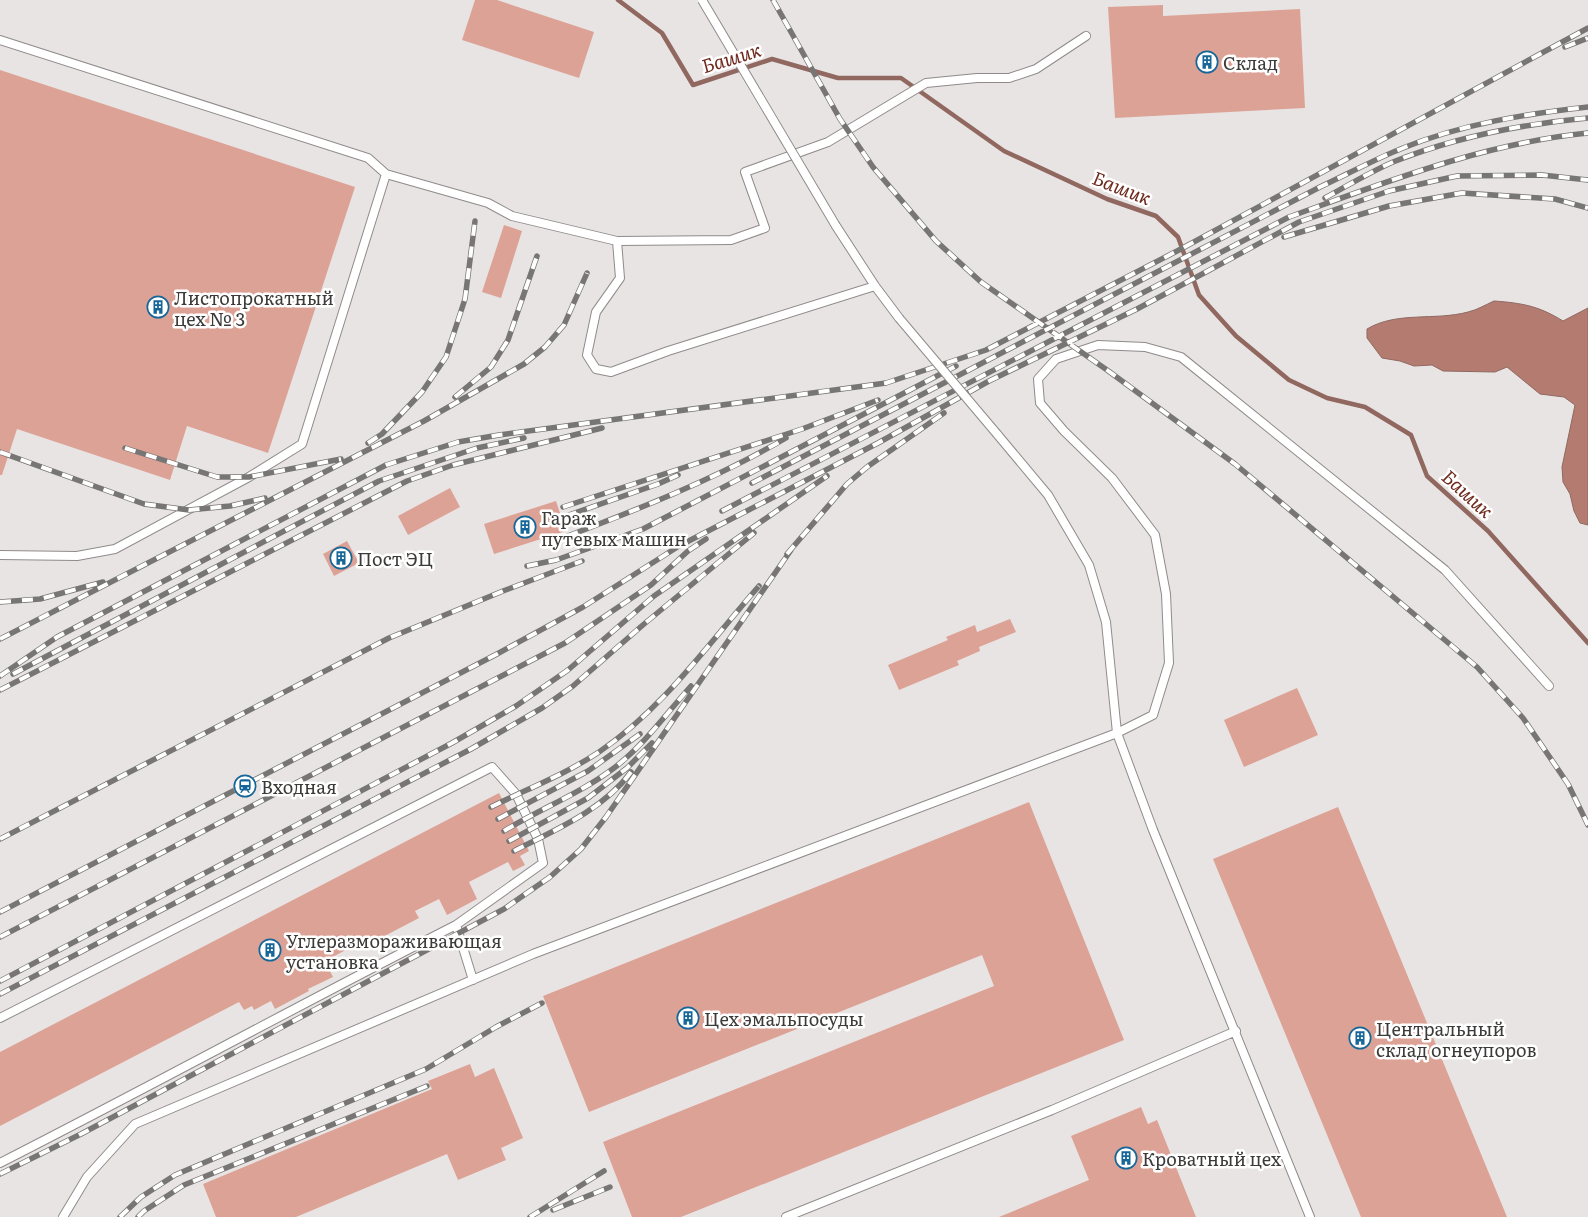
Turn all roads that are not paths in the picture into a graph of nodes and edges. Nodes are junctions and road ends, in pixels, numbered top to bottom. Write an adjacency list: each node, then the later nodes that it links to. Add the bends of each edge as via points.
1 (702, 0): 6 (lane, bridge)
2 (1086, 36): 5 (lane, via 1036,70 1009,78 926,83 828,142 745,172 765,228 731,240)
3 (0, 40): 4 (lane, via 368,158)
4 (386, 174): 5 (lane, via 488,203 512,216); 7 (lane, via 302,444 249,477 115,549 77,556)
5 (617, 241): 6 (lane, via 620,278 596,312 587,355 596,370 611,372 712,336)
6 (874, 286): 9 (lane, bridge, via 1048,495 1090,565 1106,622)
7 (0, 555)
8 (1549, 686): 9 (lane, via 1445,570 1181,357 1145,347 1098,345 1056,359 1038,380 1040,404 1112,478 1155,535 1166,594 1169,664 1153,716)
9 (1117, 733): 11 (lane, via 614,922); 13 (lane, via 1153,830)
10 (456, 925): 11 (lane); 12 (lane, via 543,863 538,839 516,794 492,767); 14 (lane)
11 (473, 980): 15 (lane, via 135,1124 87,1177)
12 (0, 1018)
13 (1236, 1031): 16 (lane, via 1052,1110); 17 (lane)
14 (0, 1163)
15 (64, 1217)
16 (786, 1217)
17 (1310, 1217)

